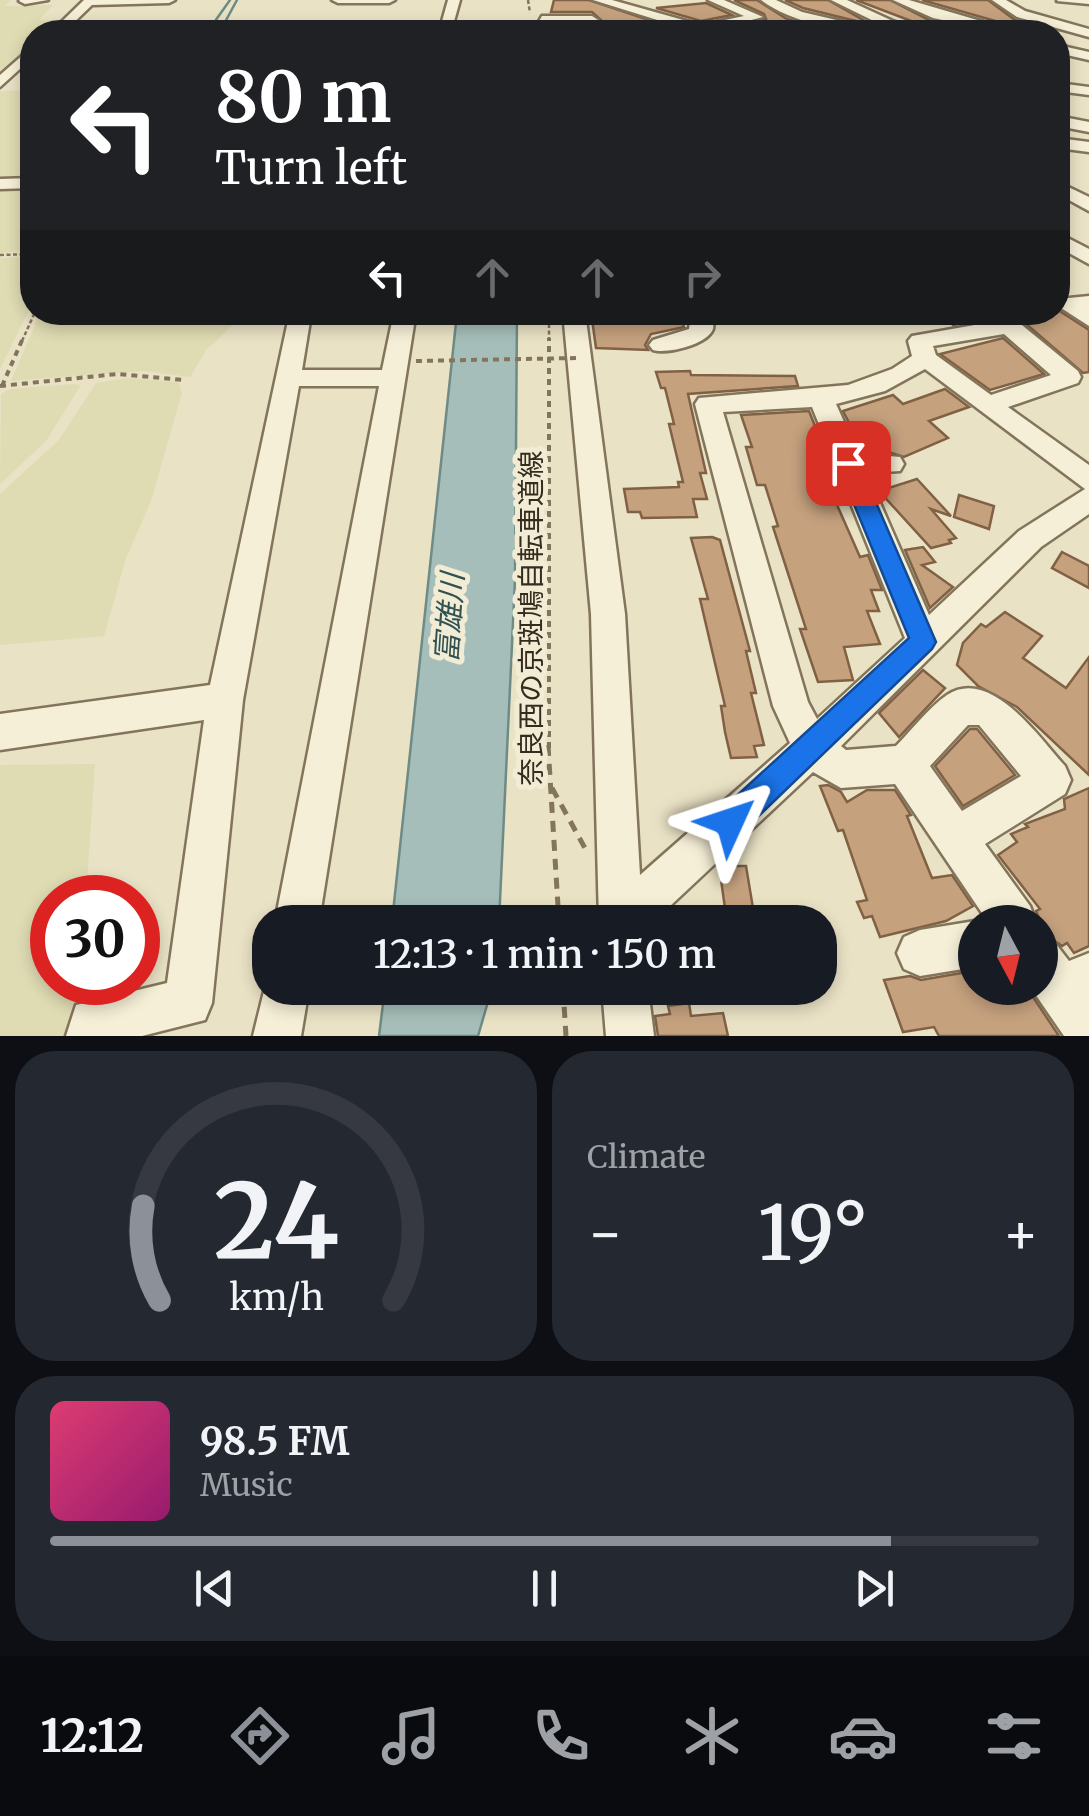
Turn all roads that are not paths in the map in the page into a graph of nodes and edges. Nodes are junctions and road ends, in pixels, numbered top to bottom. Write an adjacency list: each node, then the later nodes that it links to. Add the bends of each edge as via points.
1 (25, 0): 2 (street)
2 (42, 0)
3 (149, 0): 14 (street); 20 (street)
4 (181, 0): 20 (street)
5 (338, 0): 6 (street)
6 (358, 0): 7 (street)
7 (379, 0): 8 (street)
8 (389, 0)
9 (649, 0): 17 (street)
10 (714, 0): 31 (street, via 757,16)
11 (766, 0): 24 (street)
12 (899, 0): 22 (street)
13 (90, 1): 14 (street); 28 (street)
14 (114, 1)
15 (994, 1): 25 (street)
16 (1089, 1): 21 (street)
17 (604, 2): 29 (street, via 585,5); 30 (street)
18 (842, 2): 24 (street); 33 (street)
19 (954, 5): 22 (street)
20 (171, 6)
21 (1062, 6): 26 (street)
22 (920, 9): 34 (street)
23 (1046, 12): 25 (street)
24 (794, 13): 27 (street)
25 (1023, 14): 35 (street)
26 (1089, 16)
27 (817, 19): 32 (street)
28 (70, 20)
29 (594, 20)
30 (667, 20)
31 (742, 20)
32 (822, 20)
33 (883, 20)
34 (946, 20)
35 (1044, 20)
36 (20, 63): 37 (street)
37 (0, 82)
38 (298, 325): 45 (street)
39 (405, 325): 44 (street)
40 (575, 325): 59 (street, via 608,614)
41 (702, 325): 42 (street, via 697,334)
42 (661, 345)
43 (925, 358): 46 (street, via 884,384); 47 (street); 47 (street, via 920,342 1009,326 1069,377)
44 (405, 369): 45 (street); 58 (street)
45 (291, 378): 53 (street)
46 (821, 398): 48 (street); 55 (street, via 708,404 791,706)
47 (988, 405): 50 (street)
48 (848, 463): 49 (street); 52 (street)
49 (890, 464)
50 (1089, 480)
51 (1089, 499): 52 (street, via 1030,538)
52 (923, 642): 55 (street)
53 (226, 700): 54 (street); 68 (street, via 188,1003 93,1022)
54 (0, 732)
55 (812, 748): 56 (street, via 841,770); 60 (street)
56 (905, 764): 57 (street); 57 (street, via 960,707 988,709 1051,780)
57 (956, 838): 61 (street)
58 (300, 905)
59 (620, 905)
60 (640, 905)
61 (1002, 905)
62 (958, 947): 63 (street)
63 (920, 954)
64 (1063, 976): 67 (street)
65 (283, 1005): 69 (street)
66 (627, 1005): 70 (street)
67 (1089, 1031)
68 (90, 1036)
69 (277, 1036)
70 (630, 1036)

